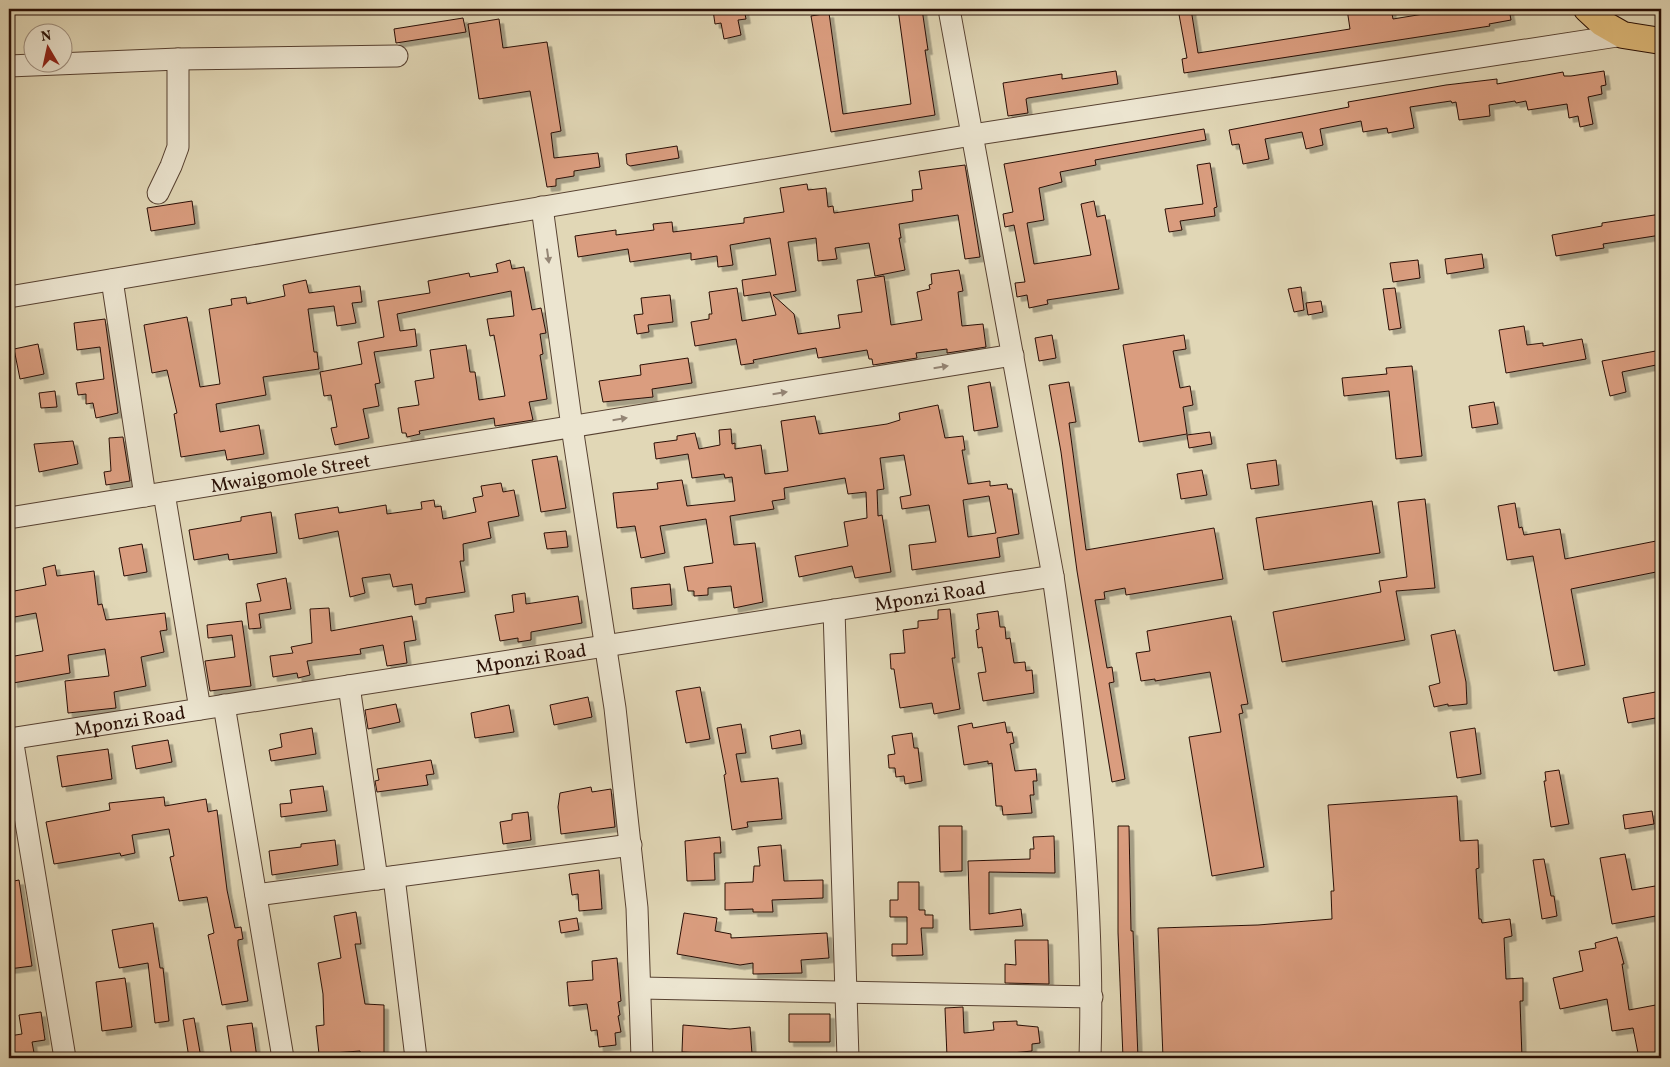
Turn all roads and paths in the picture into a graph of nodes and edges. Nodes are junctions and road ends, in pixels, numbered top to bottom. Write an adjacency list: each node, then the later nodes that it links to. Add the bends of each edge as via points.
1 (949, 9): 9 (street)
2 (1587, 9): 4 (main road, via 1602,24)
3 (1661, 29): 4 (street)
4 (1623, 35): 5 (main road); 9 (street)
5 (1661, 41)
6 (397, 56): 7 (street)
7 (178, 59): 8 (street); 10 (street, via 178,147)
8 (9, 66)
9 (972, 135): 11 (street); 14 (street)
10 (158, 193)
11 (542, 207): 12 (street); 15 (street, one-way to 15)
12 (112, 280): 13 (street); 16 (street)
13 (9, 297)
14 (1013, 355): 15 (street, Mwaigomole Street, one-way to 14); 18 (street)
15 (572, 427): 16 (street, Mwaigomole Street); 20 (street)
16 (155, 494): 17 (street, Mwaigomole Street); 23 (street)
17 (9, 518)
18 (1053, 576): 19 (street, Mponzi Road); 30 (street, via 1082,811)
19 (834, 610): 20 (street, Mponzi Road); 29 (street)
20 (606, 646): 21 (street, Mponzi Road); 25 (street)
21 (349, 686): 22 (street, Mponzi Road); 26 (street)
22 (224, 705): 23 (street, Mponzi Road); 27 (street)
23 (200, 709): 24 (street, Mponzi Road)
24 (10, 739): 31 (street)
25 (631, 845): 26 (street); 28 (street)
26 (386, 878): 27 (street); 33 (street)
27 (256, 895): 32 (street)
28 (641, 988): 29 (street); 34 (street)
29 (846, 992): 30 (street); 35 (street)
30 (1092, 997): 36 (street)
31 (65, 1058)
32 (283, 1058)
33 (416, 1058)
34 (642, 1058)
35 (848, 1058)
36 (1090, 1058)

